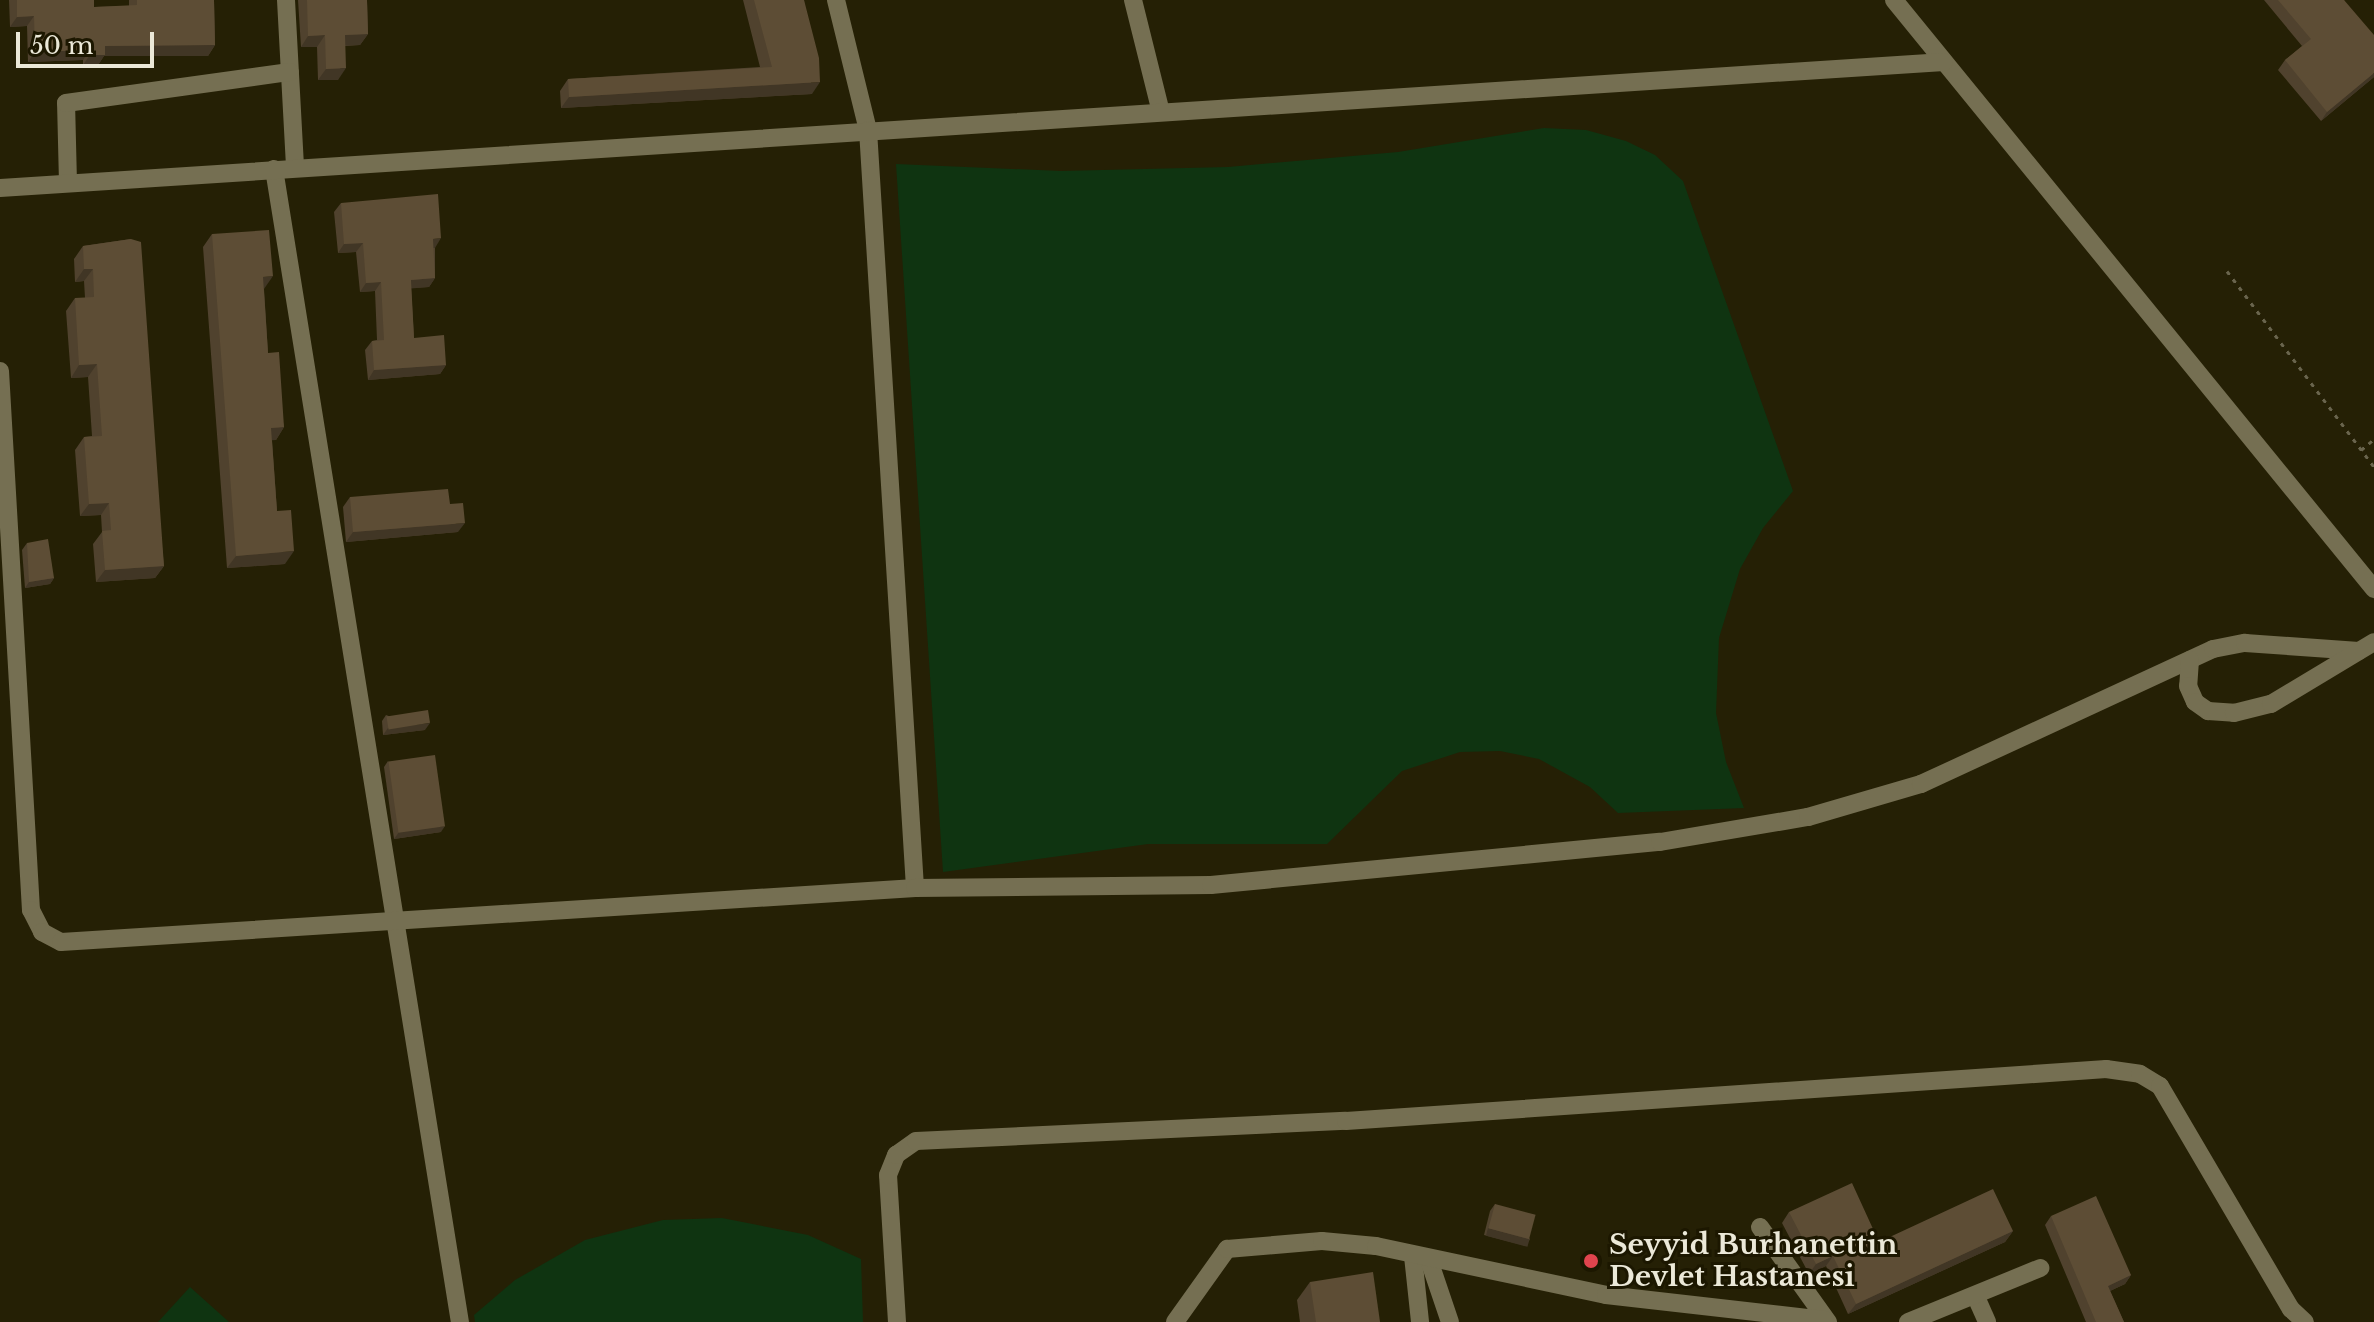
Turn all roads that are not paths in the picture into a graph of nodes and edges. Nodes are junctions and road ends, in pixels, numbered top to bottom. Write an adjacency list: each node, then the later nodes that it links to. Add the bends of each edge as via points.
1 (286, 0): 6 (street)
2 (836, 0): 8 (street)
3 (1133, 0): 7 (street)
4 (1894, 0): 5 (street)
5 (1944, 62): 7 (street); 14 (street)
6 (290, 72): 9 (street); 11 (street, via 66,103)
7 (1161, 112): 8 (street)
8 (868, 130): 9 (street); 17 (street)
9 (295, 168): 10 (street)
10 (274, 169): 11 (street); 18 (street)
11 (68, 183): 12 (street)
12 (0, 188)
13 (0, 371): 18 (street, via 30,903 36,924 49,938 73,943)
14 (2374, 589)
15 (2366, 647): 16 (street, via 2245,643); 16 (street, via 2271,704 2234,713 2208,711 2195,702 2188,686)
16 (2190, 660): 17 (street, via 1954,771 1884,796 1771,824 1607,849 1211,885)
17 (915, 888): 18 (street)
18 (393, 923): 24 (street)
19 (1760, 1227): 23 (street)
20 (1421, 1258): 23 (street, via 1606,1295); 26 (street, via 1322,1241 1227,1249); 27 (street); 28 (street)
21 (2040, 1268): 22 (street)
22 (1976, 1297): 29 (street); 30 (street)
23 (1827, 1321)
24 (460, 1322)
25 (897, 1322): 31 (street, via 888,1175 896,1155 916,1141 1346,1121 2118,1069 2160,1086 2291,1309)
26 (1175, 1322)
27 (1420, 1322)
28 (1450, 1322)
29 (1908, 1322)
30 (1987, 1322)
31 (2305, 1322)

